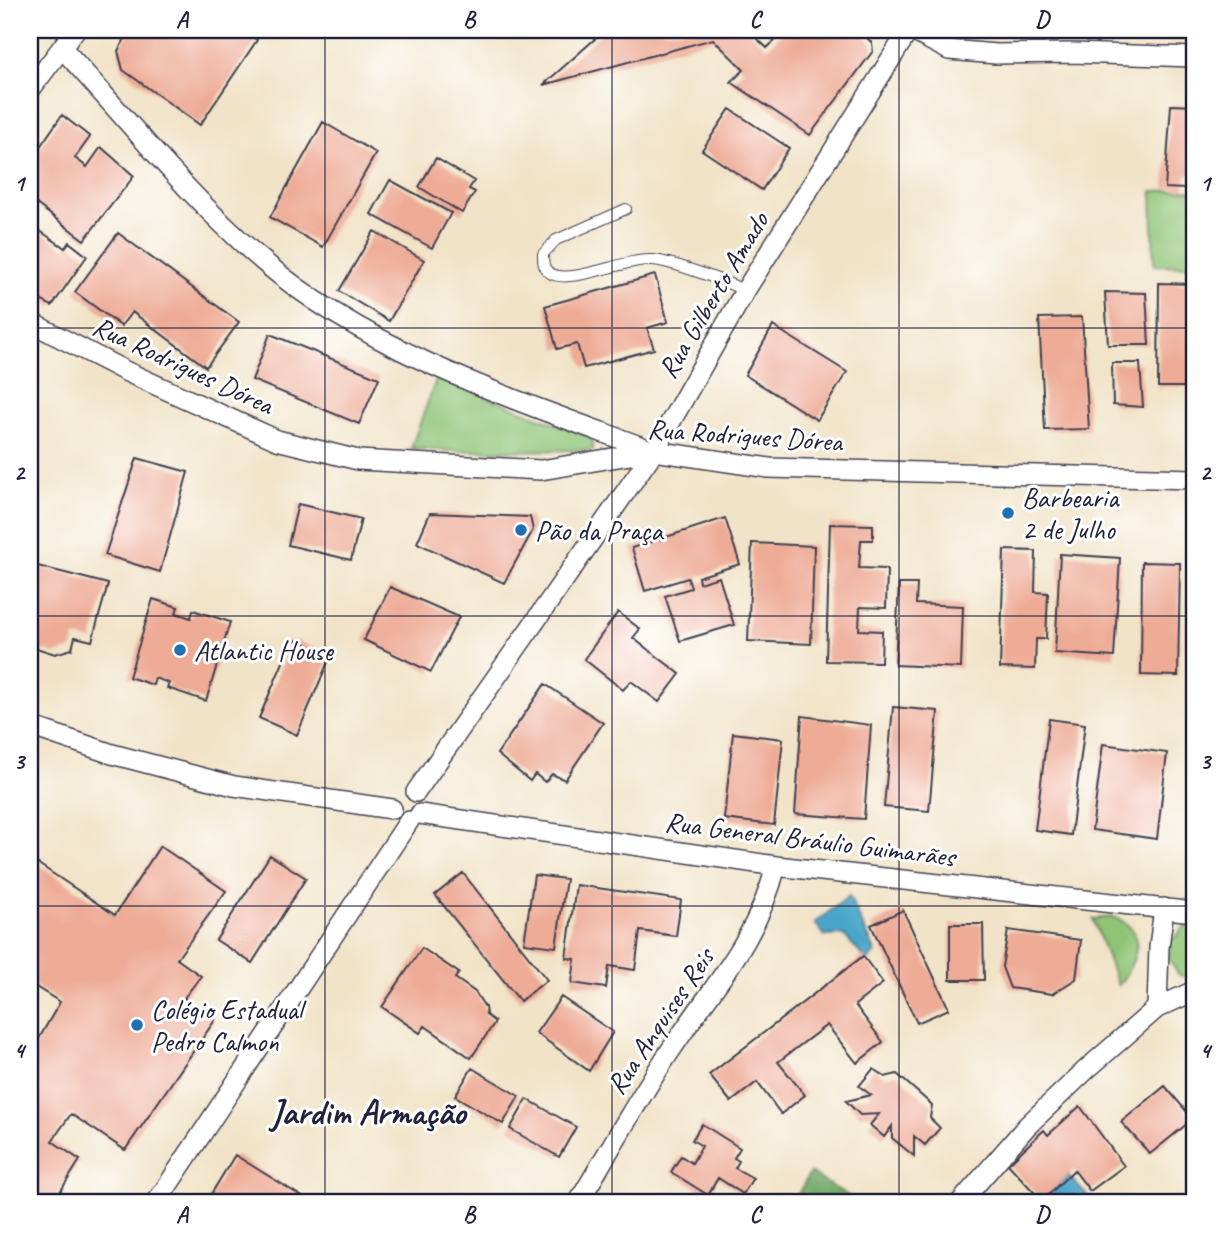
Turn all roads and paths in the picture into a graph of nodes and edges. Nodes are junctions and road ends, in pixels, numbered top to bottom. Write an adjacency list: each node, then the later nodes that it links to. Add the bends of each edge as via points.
1 (75, 30): 3 (street)
2 (910, 30): 4 (street, via 948,50 996,54 1072,49); 7 (street, Rua Gilberto Amado)
3 (62, 48): 5 (street); 9 (street, via 218,219 264,262 321,304 387,344 526,404)
4 (1194, 57)
5 (30, 90)
6 (626, 209): 7 (lane, via 556,240 543,254 543,266 565,278 653,260)
7 (745, 291): 9 (street, Rua Gilberto Amado)
8 (30, 322): 9 (street, Rua Rodrigues Dórea, via 277,440 358,460 541,470)
9 (654, 451): 10 (street, Rua Rodrigues Dórea, via 769,468); 12 (street, Rua Gilberto Amado)
10 (1194, 479)
11 (30, 726): 13 (street, via 112,754 234,786)
12 (416, 792): 13 (street, via 401,791); 14 (street, via 423,807)
13 (392, 809): 14 (street, via 402,820)
14 (415, 818): 15 (street, Rua General Bráulio Guimarães); 20 (street)
15 (776, 866): 16 (street, Rua General Bráulio Guimarães); 21 (street, Rua Anquises Reis, via 746,943 658,1069)
16 (1164, 908): 17 (street, Rua General Bráulio Guimarães); 19 (street)
17 (1194, 912)
18 (1194, 991): 19 (street)
19 (1157, 1008): 22 (street, via 1027,1126)
20 (156, 1203)
21 (578, 1203)
22 (960, 1203)

